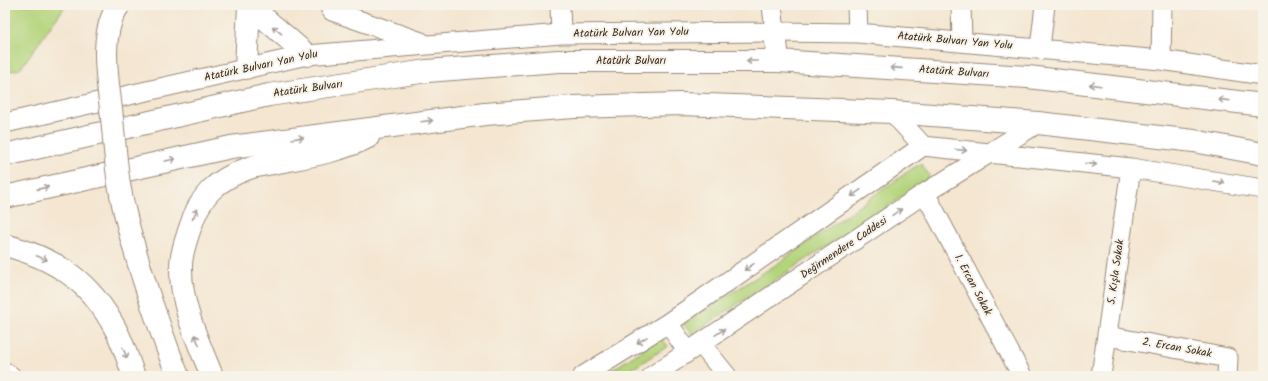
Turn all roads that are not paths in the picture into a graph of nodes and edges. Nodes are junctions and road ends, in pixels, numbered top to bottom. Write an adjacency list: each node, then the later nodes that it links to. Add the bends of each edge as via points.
1 (119, 5): 41 (main road, bridge, via 110,22 106,38 108,85 119,183 139,265)
2 (249, 5): 16 (main road, one-way to 2); 19 (main road)
3 (329, 5): 14 (street, via 332,11)
4 (560, 5): 12 (street)
5 (772, 5): 10 (street)
6 (858, 5): 11 (street)
7 (961, 5): 13 (street)
8 (1046, 5): 15 (street)
9 (1162, 5): 17 (street)
10 (775, 32): 11 (street, Atatürk Bulvarı Yan Yolu); 12 (street, Atatürk Bulvarı Yan Yolu); 18 (main road)
11 (858, 32): 13 (street, Atatürk Bulvarı Yan Yolu)
12 (560, 34): 14 (street, Atatürk Bulvarı Yan Yolu)
13 (962, 42): 15 (street, Atatürk Bulvarı Yan Yolu)
14 (428, 44): 16 (street, Atatürk Bulvarı Yan Yolu)
15 (1040, 48): 17 (street, Atatürk Bulvarı Yan Yolu)
16 (307, 55): 19 (street, Atatürk Bulvarı Yan Yolu)
17 (1161, 60): 20 (street, Atatürk Bulvarı Yan Yolu)
18 (778, 61): 21 (main road, Atatürk Bulvarı, one-way to 18, via 1028,77); 29 (main road, Atatürk Bulvarı, one-way to 29, via 558,61 427,71 269,95)
19 (246, 68): 23 (street, Atatürk Bulvarı Yan Yolu)
20 (1263, 75)
21 (1263, 105)
22 (892, 112): 24 (main road); 25 (main road, one-way to 22, via 485,114 574,107 673,104); 26 (street)
23 (5, 123)
24 (1038, 123): 27 (street, Değirmendere Caddesi); 28 (main road, via 1194,141)
25 (389, 126): 33 (main road, one-way to 25, via 231,147); 42 (main road, one-way to 25, via 190,321 182,283 184,244 201,202 212,187 249,168 328,152 359,142)
26 (923, 146): 27 (street, one-way to 27); 35 (street, one-way to 35)
27 (990, 153): 30 (street, one-way to 30); 32 (street, Değirmendere Caddesi)
28 (1263, 154)
29 (5, 155)
30 (1131, 168): 31 (street, one-way to 31); 36 (street, 5. Kışla Sokak)
31 (1263, 189)
32 (925, 193): 37 (street, Değirmendere Caddesi, one-way to 32); 46 (street, 1. Ercan Sokak)
33 (5, 197)
34 (5, 245): 40 (main road, one-way to 40, via 52,262 90,291 116,330)
35 (668, 324): 37 (street); 43 (street, one-way to 43)
36 (1107, 336): 47 (street, 5. Kışla Sokak); 48 (street, 2. Ercan Sokak, via 1228,358)
37 (695, 348): 44 (street, Değirmendere Caddesi); 45 (street)
38 (5, 372): 39 (street)
39 (11, 376)
40 (134, 376)
41 (178, 376)
42 (212, 376)
43 (583, 376)
44 (652, 376)
45 (727, 376)
46 (1022, 376)
47 (1101, 376)
48 (1227, 376)

